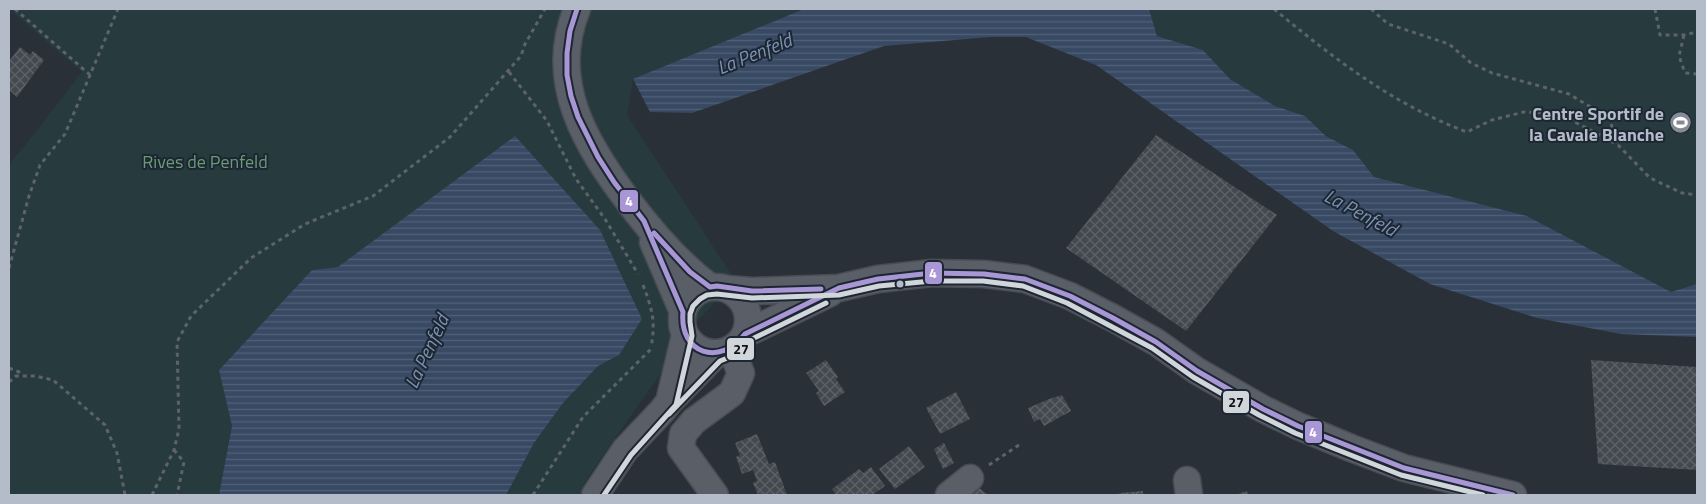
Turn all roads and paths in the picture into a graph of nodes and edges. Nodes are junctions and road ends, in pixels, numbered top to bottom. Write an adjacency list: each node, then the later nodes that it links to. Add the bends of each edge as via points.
1 (15, 9): 11 (path)
2 (118, 9): 11 (path)
3 (546, 9): 10 (path)
4 (577, 9): 15 (street, via 566,58 572,102 594,152)
5 (1274, 9): 13 (path, via 1327,52 1395,99 1467,132 1492,120 1524,112 1554,113)
6 (1372, 9): 13 (path, via 1388,24 1449,44 1471,63 1492,73 1569,94 1609,118)
7 (1655, 9): 9 (path, via 1660,34)
8 (1697, 32): 9 (path)
9 (1684, 35): 12 (path, via 1679,56 1685,73)
10 (509, 72): 17 (path, via 547,121 576,180); 30 (path, via 450,137 372,196 305,224 251,258 190,316 177,342 179,429)
11 (90, 74): 16 (path, via 65,134 40,165 28,196)
12 (1697, 74)
13 (1618, 146): 14 (path, via 1650,178 1682,193)
14 (1697, 195)
15 (644, 220): 19 (street, via 690,272); 21 (street)
16 (9, 268)
17 (639, 275)
18 (642, 285): 23 (path, via 653,312 655,330)
19 (719, 288): 20 (street, via 752,291); 21 (street, via 705,288 687,302); 22 (street, via 737,294 744,303 748,324)
20 (839, 288): 22 (street); 39 (street, via 878,278 995,264 1113,318 1262,409 1404,468)
21 (684, 323): 22 (street, via 691,343 708,353); 25 (street)
22 (731, 346): 28 (street); 37 (street, via 741,373 737,384 732,393 694,421 683,434 681,448)
23 (652, 347): 25 (path, via 664,358 665,369); 35 (path, via 583,417)
24 (9, 368): 26 (path)
25 (677, 373): 28 (street)
26 (22, 376): 27 (path, via 16,376); 32 (path, via 53,380 105,425 117,453)
27 (9, 382)
28 (669, 402): 36 (street, via 625,450)
29 (1022, 442): 31 (path)
30 (174, 450): 33 (path); 34 (path, via 184,462)
31 (970, 478): 38 (street)
32 (126, 495)
33 (152, 495)
34 (177, 495)
35 (533, 495)
36 (595, 495)
37 (715, 495)
38 (948, 495)
39 (1513, 495)

